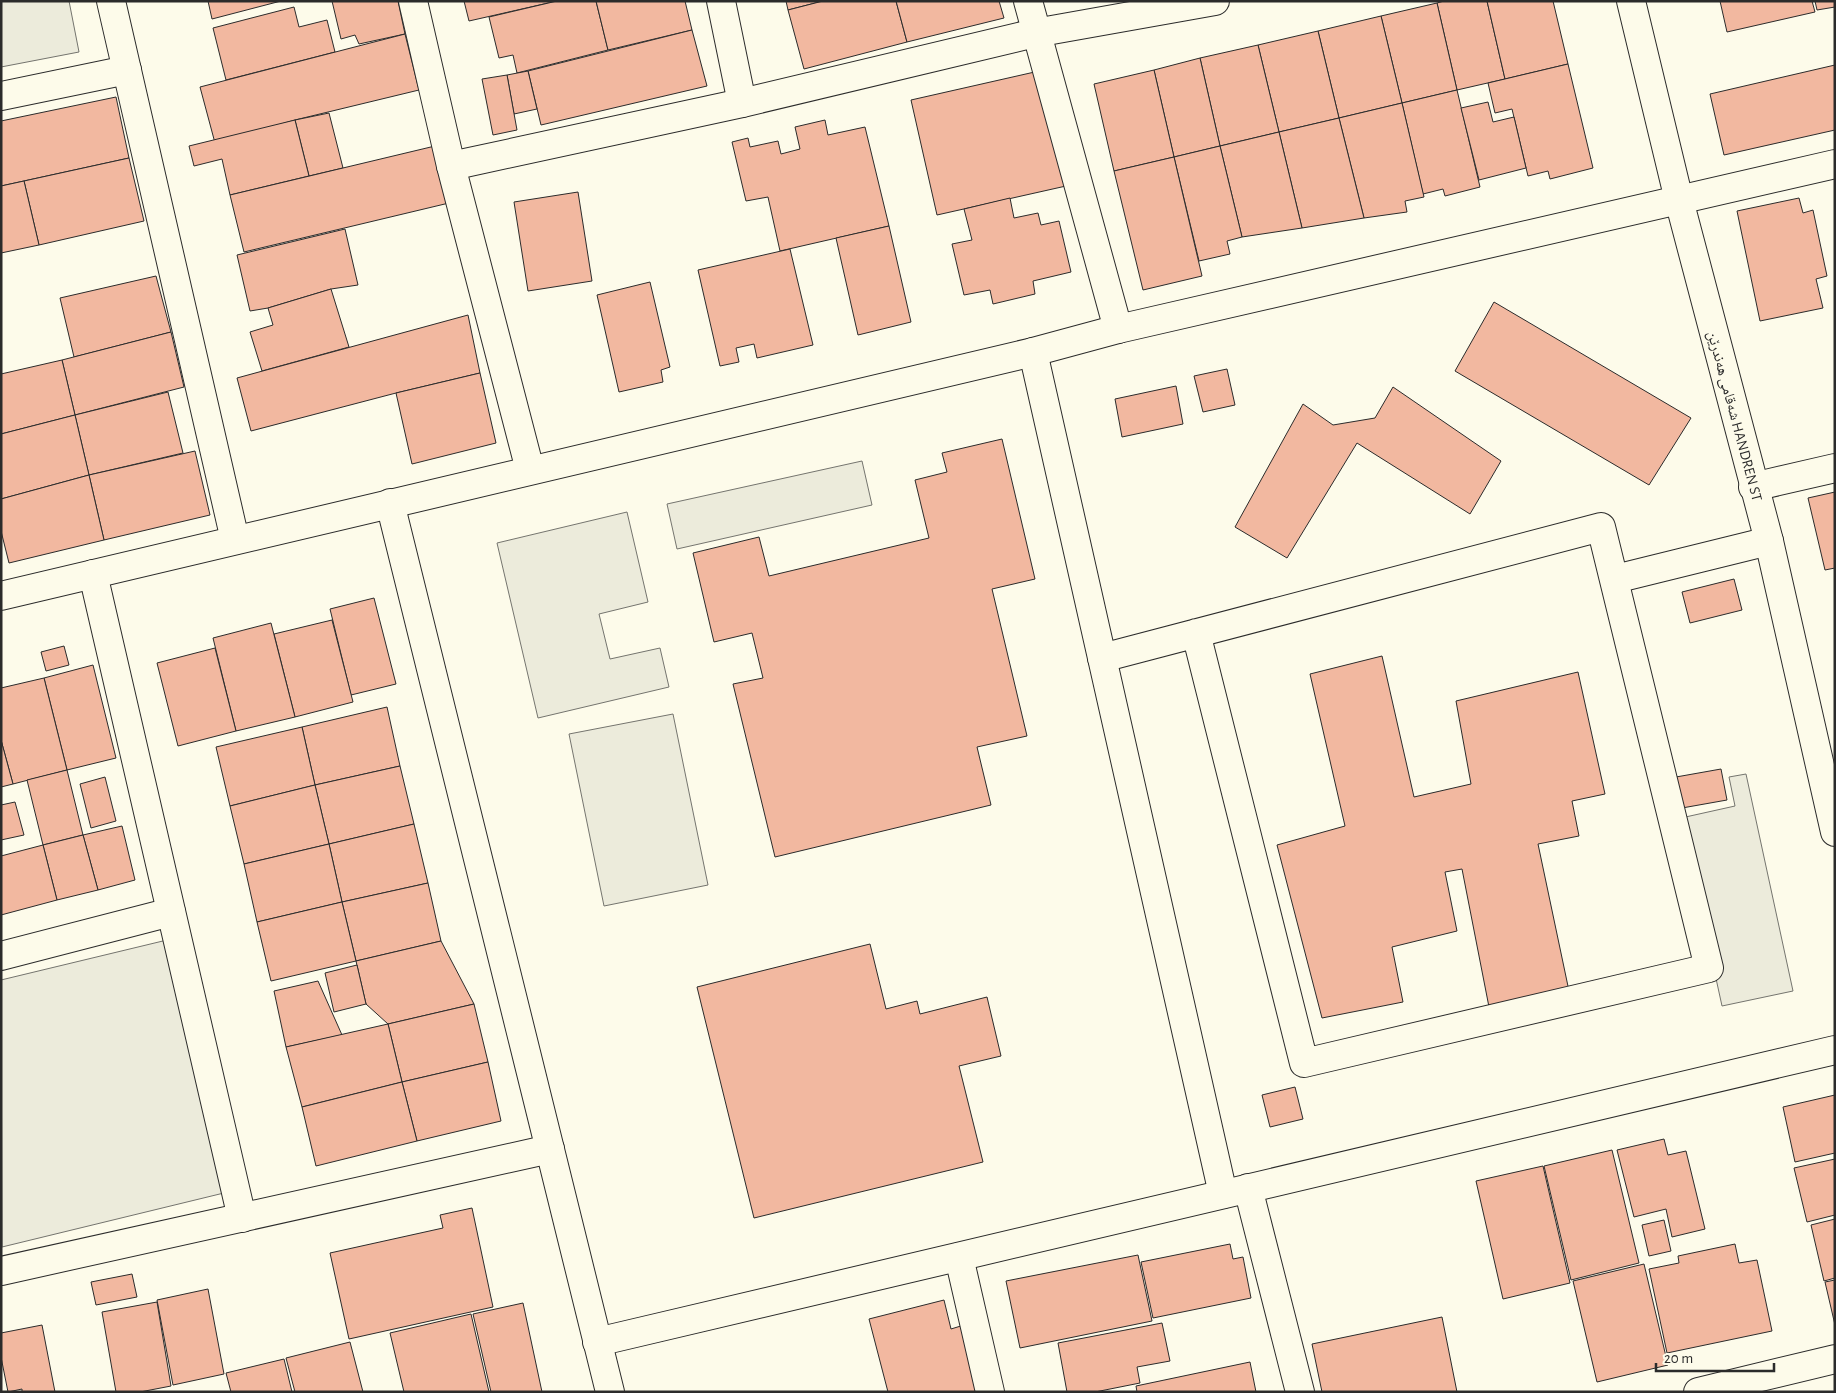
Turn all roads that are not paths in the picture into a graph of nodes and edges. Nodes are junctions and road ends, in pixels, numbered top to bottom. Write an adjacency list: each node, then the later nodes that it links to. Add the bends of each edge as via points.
1 (111, 1): 8 (street)
2 (413, 1): 12 (street)
3 (721, 1): 10 (street)
4 (1028, 1): 7 (street)
5 (1215, 1): 7 (street)
6 (1630, 1): 13 (street, شەقامی هەندرێن HANDREN ST)
7 (1035, 33): 10 (street); 14 (street)
8 (127, 70): 9 (street); 20 (street)
9 (1, 96)
10 (742, 103): 12 (street)
11 (1835, 164): 13 (street)
12 (451, 166): 17 (street)
13 (1679, 200): 14 (street); 18 (street, شەقامی هەندرێن HANDREN ST)
14 (1118, 329): 15 (street)
15 (1033, 352): 17 (street); 26 (street)
16 (1835, 468): 18 (street)
17 (530, 470): 19 (street)
18 (1753, 487): 21 (street, شەقامی هەندرێن HANDREN ST)
19 (390, 503): 20 (street); 31 (street)
20 (235, 540): 22 (street)
21 (1768, 541): 23 (street); 27 (street, شەقامی هەندرێن HANDREN ST)
22 (93, 574): 24 (street); 28 (street)
23 (1615, 579): 25 (street, via 1601,527); 25 (street, via 1709,968 1304,1063)
24 (1, 596)
25 (1196, 633): 26 (street)
26 (1102, 658): 32 (street)
27 (1835, 832)
28 (171, 912): 29 (street); 33 (street)
29 (1, 956)
30 (1835, 1050): 32 (street)
31 (550, 1149): 33 (street); 36 (street)
32 (1236, 1191): 34 (street); 40 (street)
33 (242, 1218): 35 (street)
34 (959, 1256): 36 (street); 39 (street)
35 (1, 1271)
36 (597, 1342): 38 (street)
37 (1835, 1359): 41 (street)
38 (610, 1392)
39 (990, 1392)
40 (1300, 1392)
41 (1698, 1392)

